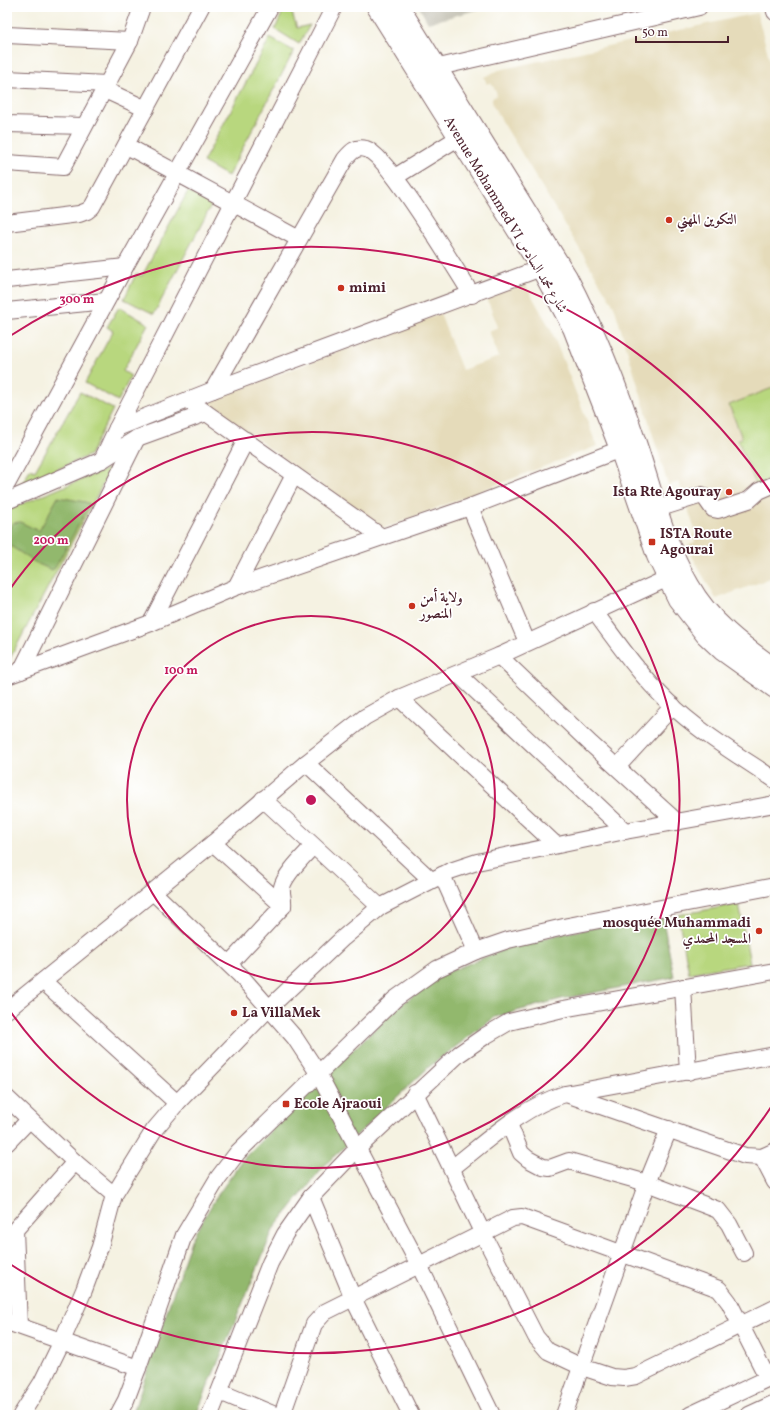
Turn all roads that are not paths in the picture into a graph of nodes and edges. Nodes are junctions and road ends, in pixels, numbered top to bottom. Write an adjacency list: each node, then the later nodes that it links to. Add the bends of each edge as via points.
1 (142, 7): 11 (street)
2 (201, 7): 16 (street)
3 (270, 7): 22 (street)
4 (334, 7): 24 (street)
5 (376, 7): 13 (main road, Avenue Mohammed VI شارع محمد السادس)
6 (399, 7): 12 (main road, Avenue Mohammed VI شارع محمد السادس)
7 (699, 7): 12 (street)
8 (774, 7): 9 (street)
9 (775, 12)
10 (7, 35): 11 (street)
11 (130, 41): 15 (street)
12 (437, 68): 13 (street); 39 (main road, Avenue Mohammed VI شارع محمد السادس, via 571,284 599,340)
13 (416, 71): 19 (main road, Avenue Mohammed VI شارع محمد السادس)
14 (7, 79): 15 (street)
15 (106, 87): 16 (street); 18 (street)
16 (146, 109): 20 (street)
17 (7, 124): 18 (street)
18 (84, 126): 21 (street, via 63,167)
19 (458, 138): 23 (street); 28 (main road, Avenue Mohammed VI شارع محمد السادس)
20 (127, 146): 22 (street); 25 (street, via 87,211)
21 (7, 164)
22 (178, 174): 24 (street); 27 (street)
23 (395, 177): 26 (street, via 367,149 352,151); 30 (street)
24 (232, 203): 26 (street); 36 (street)
25 (7, 223)
26 (299, 239): 33 (street)
27 (125, 267): 29 (street); 31 (street)
28 (541, 268): 30 (street); 39 (main road, Avenue Mohammed VI شارع محمد السادس, via 574,328)
29 (7, 280)
30 (472, 295): 33 (street)
31 (106, 301): 32 (street); 42 (street)
32 (7, 311)
33 (213, 390): 34 (street)
34 (188, 400): 35 (street); 36 (street)
35 (206, 413): 37 (street); 38 (street)
36 (116, 428): 40 (street)
37 (137, 438): 40 (street); 55 (street)
38 (246, 440): 41 (street); 51 (street)
39 (628, 445): 45 (street); 46 (main road, Avenue Mohammed VI شارع محمد السادس); 48 (main road, Avenue Mohammed VI شارع محمد السادس, via 647,528)
40 (102, 460): 44 (street)
41 (294, 475): 47 (street); 49 (street)
42 (7, 484)
43 (775, 484): 46 (street, via 759,491 749,500 718,510 713,509 702,496)
44 (7, 501)
45 (470, 507): 47 (street); 52 (street)
46 (657, 509): 48 (main road, Avenue Mohammed VI شارع محمد السادس)
47 (382, 537): 49 (street)
48 (674, 575): 50 (street); 54 (main road, Avenue Mohammed VI شارع محمد السادس, via 721,626); 57 (main road, Avenue Mohammed VI شارع محمد السادس, via 678,599 706,635 722,650)
49 (236, 587): 51 (street)
50 (594, 611): 52 (street); 59 (street, via 643,676)
51 (150, 622): 55 (street)
52 (527, 642): 53 (street)
53 (499, 656): 56 (street); 61 (street)
54 (775, 669)
55 (14, 673)
56 (458, 674): 58 (street); 66 (street)
57 (775, 688)
58 (399, 698): 60 (street, via 365,717); 68 (street)
59 (673, 706): 61 (street); 62 (street, via 702,730)
60 (306, 763): 63 (street); 70 (street)
61 (617, 767): 65 (street)
62 (775, 780)
63 (263, 799): 67 (street); 69 (street)
64 (775, 804): 65 (street)
65 (677, 822): 66 (street)
66 (625, 831): 68 (street)
67 (213, 843): 72 (street); 73 (street)
68 (556, 844): 70 (street, via 477,862)
69 (313, 846): 73 (street, via 285,879); 74 (street)
70 (437, 878): 74 (street); 75 (street)
71 (775, 886): 75 (street, via 568,926 508,940)
72 (153, 892): 76 (street); 78 (street)
73 (282, 906): 76 (street)
74 (380, 907): 80 (street)
75 (476, 951): 84 (street, via 437,969 395,999)
76 (229, 964): 80 (street)
77 (775, 971): 79 (street)
78 (43, 980): 81 (street); 88 (street)
79 (683, 987): 83 (street); 85 (street, via 563,1009 509,1022 459,1054)
80 (269, 1008): 84 (street, via 295,1038); 88 (street)
81 (7, 1010)
82 (775, 1055): 83 (street)
83 (688, 1072): 86 (street)
84 (318, 1073): 93 (street); 112 (street, via 238,1152 200,1207 184,1235)
85 (415, 1093): 93 (street); 96 (street)
86 (565, 1094): 90 (street, via 539,1104); 91 (street)
87 (7, 1098): 89 (street)
88 (177, 1103): 99 (street, via 140,1151)
89 (29, 1120): 92 (street); 95 (street)
90 (509, 1124): 96 (street); 98 (street, via 521,1153 543,1167 550,1168 569,1161)
91 (669, 1130): 94 (street, via 736,1153); 98 (street)
92 (7, 1143)
93 (358, 1148): 100 (street); 105 (street)
94 (769, 1154): 97 (street)
95 (75, 1162): 99 (street); 101 (street)
96 (452, 1168): 102 (street)
97 (775, 1182)
98 (646, 1183): 103 (street); 104 (street, via 718,1210 724,1216)
99 (114, 1195): 110 (street, via 100,1247)
100 (311, 1197): 106 (street); 114 (street, via 285,1234 270,1263)
101 (11, 1227): 108 (street)
102 (483, 1234): 103 (street, via 522,1216); 105 (street); 111 (street, via 540,1344 548,1352)
103 (623, 1253): 109 (street, via 719,1289); 111 (street)
104 (744, 1253)
105 (419, 1266): 106 (street); 122 (street)
106 (353, 1298): 120 (street, via 325,1312 314,1324); 121 (street)
107 (775, 1308): 109 (street)
108 (13, 1324): 110 (street)
109 (741, 1324): 111 (street, via 636,1376 612,1377); 113 (street)
110 (62, 1341): 112 (street); 116 (street, via 42,1382)
111 (582, 1367): 123 (street)
112 (138, 1368): 117 (street)
113 (771, 1377): 124 (street)
114 (220, 1392): 118 (street); 119 (street)
115 (775, 1403): 125 (street)
116 (21, 1415)
117 (118, 1415)
118 (210, 1415)
119 (275, 1415)
120 (282, 1415)
121 (411, 1415)
122 (492, 1415)
123 (564, 1415)
124 (690, 1415)
125 (749, 1415)

